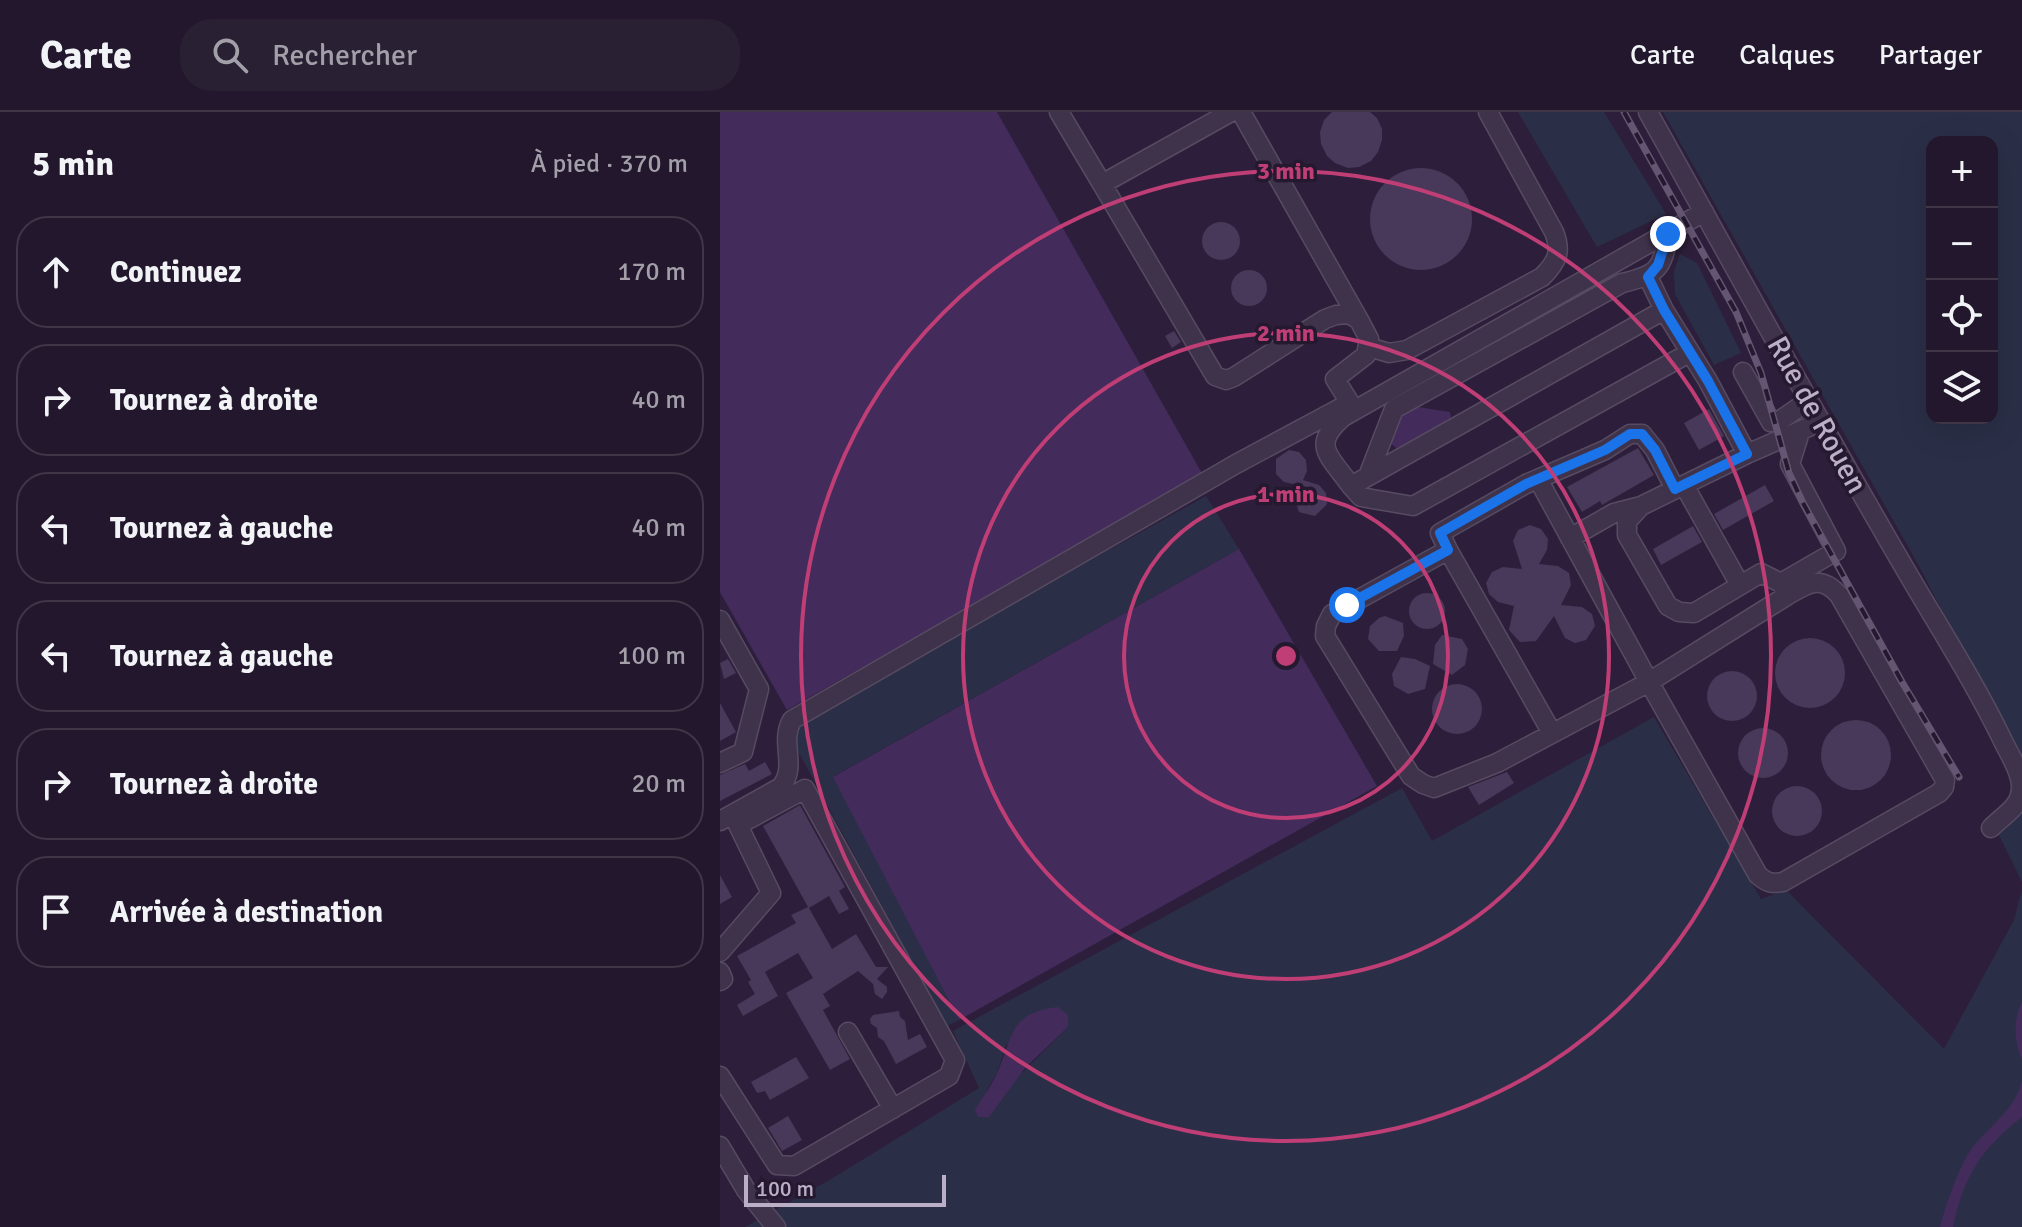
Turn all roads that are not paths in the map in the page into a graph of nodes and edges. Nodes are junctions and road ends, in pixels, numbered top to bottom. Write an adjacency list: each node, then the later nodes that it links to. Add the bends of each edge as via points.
1 (1059, 112): 6 (street)
2 (1231, 112): 6 (street)
3 (1241, 112): 11 (street)
4 (1488, 112): 12 (street, via 1554,232 1558,257 1542,277 1407,350 1389,353)
5 (1648, 112): 7 (street, Rue de Rouen)
6 (1102, 184): 11 (street, via 1209,369 1220,379 1234,377 1325,319 1349,314)
7 (1704, 212): 8 (street); 16 (street, Rue de Rouen)
8 (1668, 234): 9 (street, via 1658,265); 15 (street)
9 (1648, 277): 10 (street); 20 (street, via 1622,283 1394,409)
10 (1664, 310): 13 (street); 20 (street)
11 (1359, 320): 12 (street)
12 (1369, 347): 15 (street, via 1335,379)
13 (1689, 353): 19 (street); 22 (street, via 1413,506 1361,497)
14 (1743, 372): 16 (street, via 1771,422)
15 (1365, 401): 22 (street, via 1332,427 1324,444); 35 (street, via 1236,464 792,720 785,737 788,778)
16 (1808, 401): 17 (street, Rue de Rouen)
17 (1820, 422): 18 (street); 36 (street, Rue de Rouen, via 2014,763 2021,786 2016,806)
18 (1800, 432): 19 (street); 28 (street, via 1790,464 1836,551)
19 (1747, 454): 23 (street)
20 (1368, 476): 22 (street)
21 (1538, 479): 23 (street, via 1630,434 1642,434); 25 (street); 26 (street, via 1440,533)
22 (1351, 486)
23 (1679, 487): 24 (street); 27 (street)
24 (1641, 506): 25 (street, via 1614,513); 29 (street, via 1627,521 1627,535 1668,606)
25 (1570, 538): 32 (street)
26 (1448, 550): 33 (street); 33 (street, via 1332,614 1325,636 1411,776 1423,784 1434,788)
27 (1740, 585): 28 (street, via 1761,573); 29 (street)
28 (1784, 589): 31 (street); 32 (street, via 1820,582 1839,595 1940,770 1945,780 1939,793 1783,882 1765,882)
29 (1694, 613): 31 (street)
30 (720, 620): 34 (street, via 759,689 743,752)
31 (1712, 642): 32 (street)
32 (1649, 682): 33 (street)
33 (1552, 733)
34 (720, 763)
35 (720, 821)
36 (1991, 828)
37 (720, 952): 42 (street, via 771,893 738,825 805,789 955,1060 949,1076)
38 (720, 972): 39 (street)
39 (720, 981)
40 (848, 1032): 42 (street)
41 (720, 1076): 42 (street, via 777,1165 794,1166)
42 (893, 1109)
43 (720, 1146): 44 (street)
44 (776, 1227)

